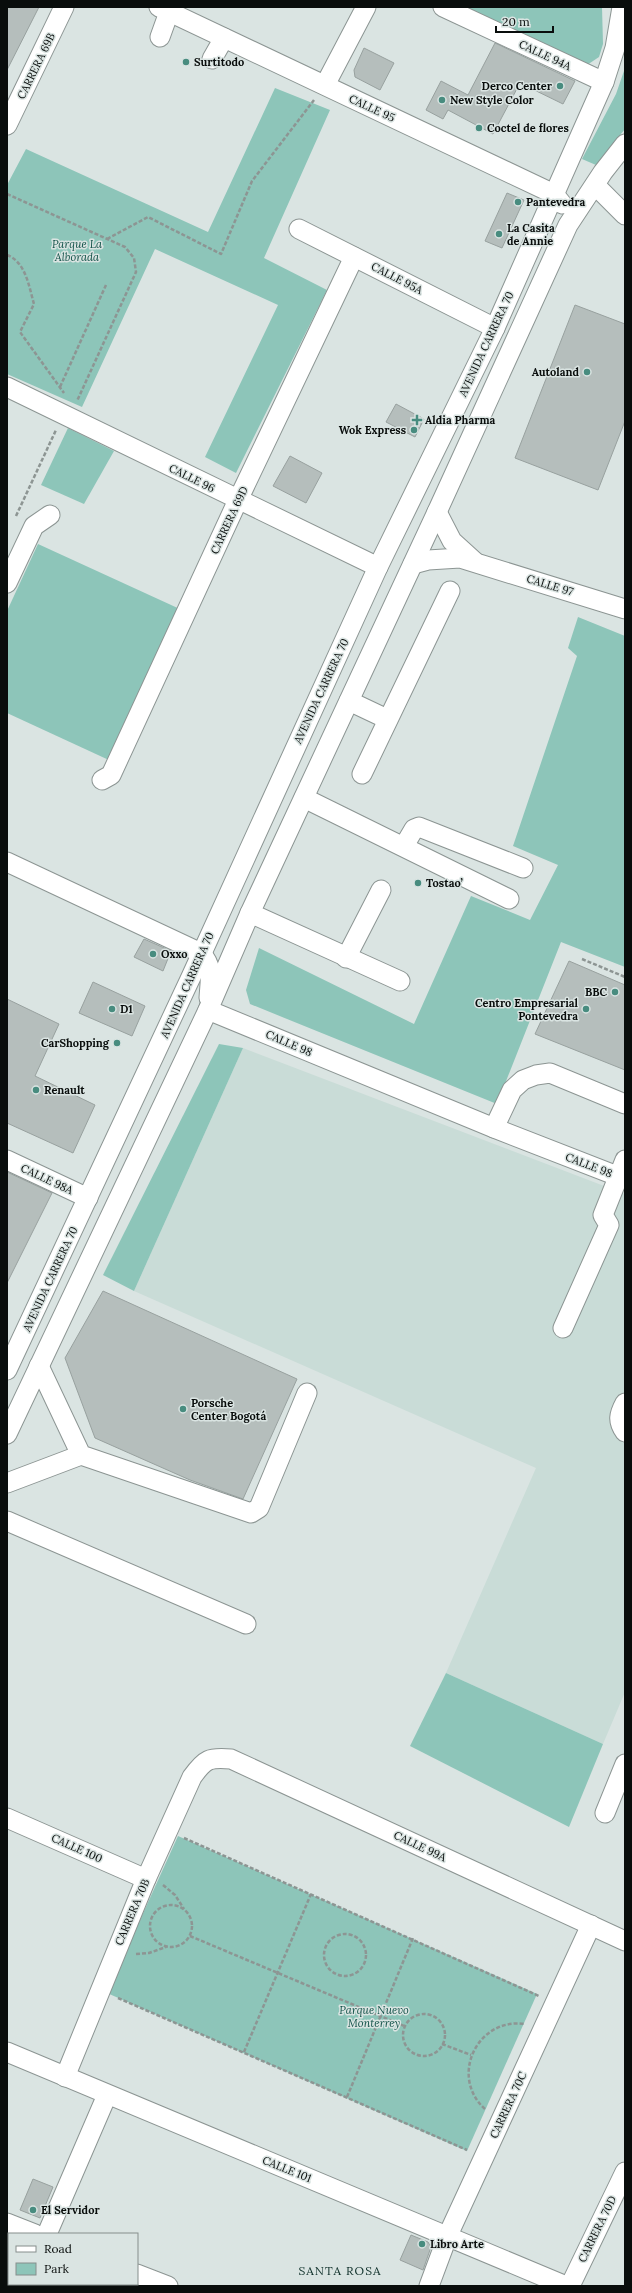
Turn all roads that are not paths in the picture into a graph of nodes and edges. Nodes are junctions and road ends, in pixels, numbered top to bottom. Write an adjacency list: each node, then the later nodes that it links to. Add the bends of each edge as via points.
1 (64, 7): 11 (street, CARRERA 69B)
2 (366, 7): 10 (street)
3 (443, 7): 9 (street, CALLE 94A)
4 (622, 7): 9 (street, AVENIDA CARRERA 70, via 615,48)
5 (164, 10): 6 (street); 7 (street, CALLE 95)
6 (160, 37)
7 (224, 38): 8 (street); 10 (street, CALLE 95)
8 (212, 59)
9 (604, 82): 14 (street, AVENIDA CARRERA 70)
10 (325, 85): 14 (street, CALLE 95)
11 (7, 124)
12 (625, 144): 13 (street)
13 (595, 185): 15 (street); 16 (street)
14 (554, 194): 16 (street, via 566,214); 19 (street, AVENIDA CARRERA 70)
15 (625, 215)
16 (568, 225): 22 (street)
17 (299, 229): 18 (street, CALLE 95A)
18 (354, 256): 19 (street, CALLE 95A); 21 (street, CARRERA 69D)
19 (495, 328): 26 (street, AVENIDA CARRERA 70)
20 (7, 387): 21 (street, CALLE 96, via 69,413)
21 (238, 500): 26 (street, CALLE 96); 33 (street, CARRERA 69D, via 111,775)
22 (437, 512): 24 (street, CALLE 97, via 452,541); 25 (street)
23 (50, 514): 27 (street, via 34,526)
24 (475, 562): 25 (street, CALLE 97, via 444,558); 29 (street, CALLE 97)
25 (413, 564): 30 (street)
26 (378, 567): 41 (street, AVENIDA CARRERA 70)
27 (7, 583)
28 (450, 591): 31 (street)
29 (625, 609)
30 (349, 701): 31 (street); 34 (street)
31 (387, 719): 32 (street)
32 (362, 774)
33 (102, 780)
34 (304, 798): 35 (street); 40 (street)
35 (404, 846): 37 (street, via 414,829 419,827); 39 (street)
36 (7, 862): 41 (street)
37 (523, 868)
38 (381, 890): 42 (street)
39 (508, 899)
40 (250, 913): 42 (street); 44 (street)
41 (201, 953): 44 (street, via 209,962 210,969); 49 (street, AVENIDA CARRERA 70)
42 (346, 958): 43 (street)
43 (400, 981)
44 (208, 1010): 46 (street, CALLE 98); 51 (street)
45 (625, 1104): 46 (street, via 550,1073 536,1075 523,1080 512,1090)
46 (494, 1128): 48 (street, CALLE 98)
47 (7, 1160): 49 (street, CALLE 98A)
48 (623, 1171): 50 (street, via 603,1215 609,1225)
49 (88, 1198): 52 (street, AVENIDA CARRERA 70)
50 (563, 1328)
51 (39, 1366): 56 (street); 57 (street)
52 (7, 1370)
53 (307, 1393): 57 (street, via 259,1508 255,1512 251,1513)
54 (625, 1403): 55 (street, via 619,1414 619,1424)
55 (625, 1432)
56 (7, 1434)
57 (81, 1455): 58 (street)
58 (7, 1483)
59 (7, 1521): 60 (street)
60 (246, 1624)
61 (214, 1757): 65 (street, CARRERA 70B, via 200,1766 192,1777); 66 (street, CALLE 99A, via 231,1759)
62 (625, 1764): 63 (street)
63 (605, 1813)
64 (7, 1819): 65 (street, CALLE 100)
65 (153, 1881): 69 (street, CARRERA 70B, via 100,1990)
66 (591, 1925): 67 (street, CALLE 99A); 75 (street, CARRERA 70C)
67 (625, 1941)
68 (7, 2052): 69 (street, CALLE 101)
69 (65, 2077): 70 (street, CALLE 101)
70 (107, 2095): 74 (street); 75 (street, CALLE 101)
71 (625, 2172): 80 (street, CARRERA 70D)
72 (7, 2223): 73 (street)
73 (32, 2233)
74 (47, 2233)
75 (448, 2235): 78 (street, CARRERA 70C); 79 (street, CALLE 101)
76 (138, 2274): 77 (street)
77 (168, 2286)
78 (429, 2286)
79 (566, 2286)
80 (570, 2286)

